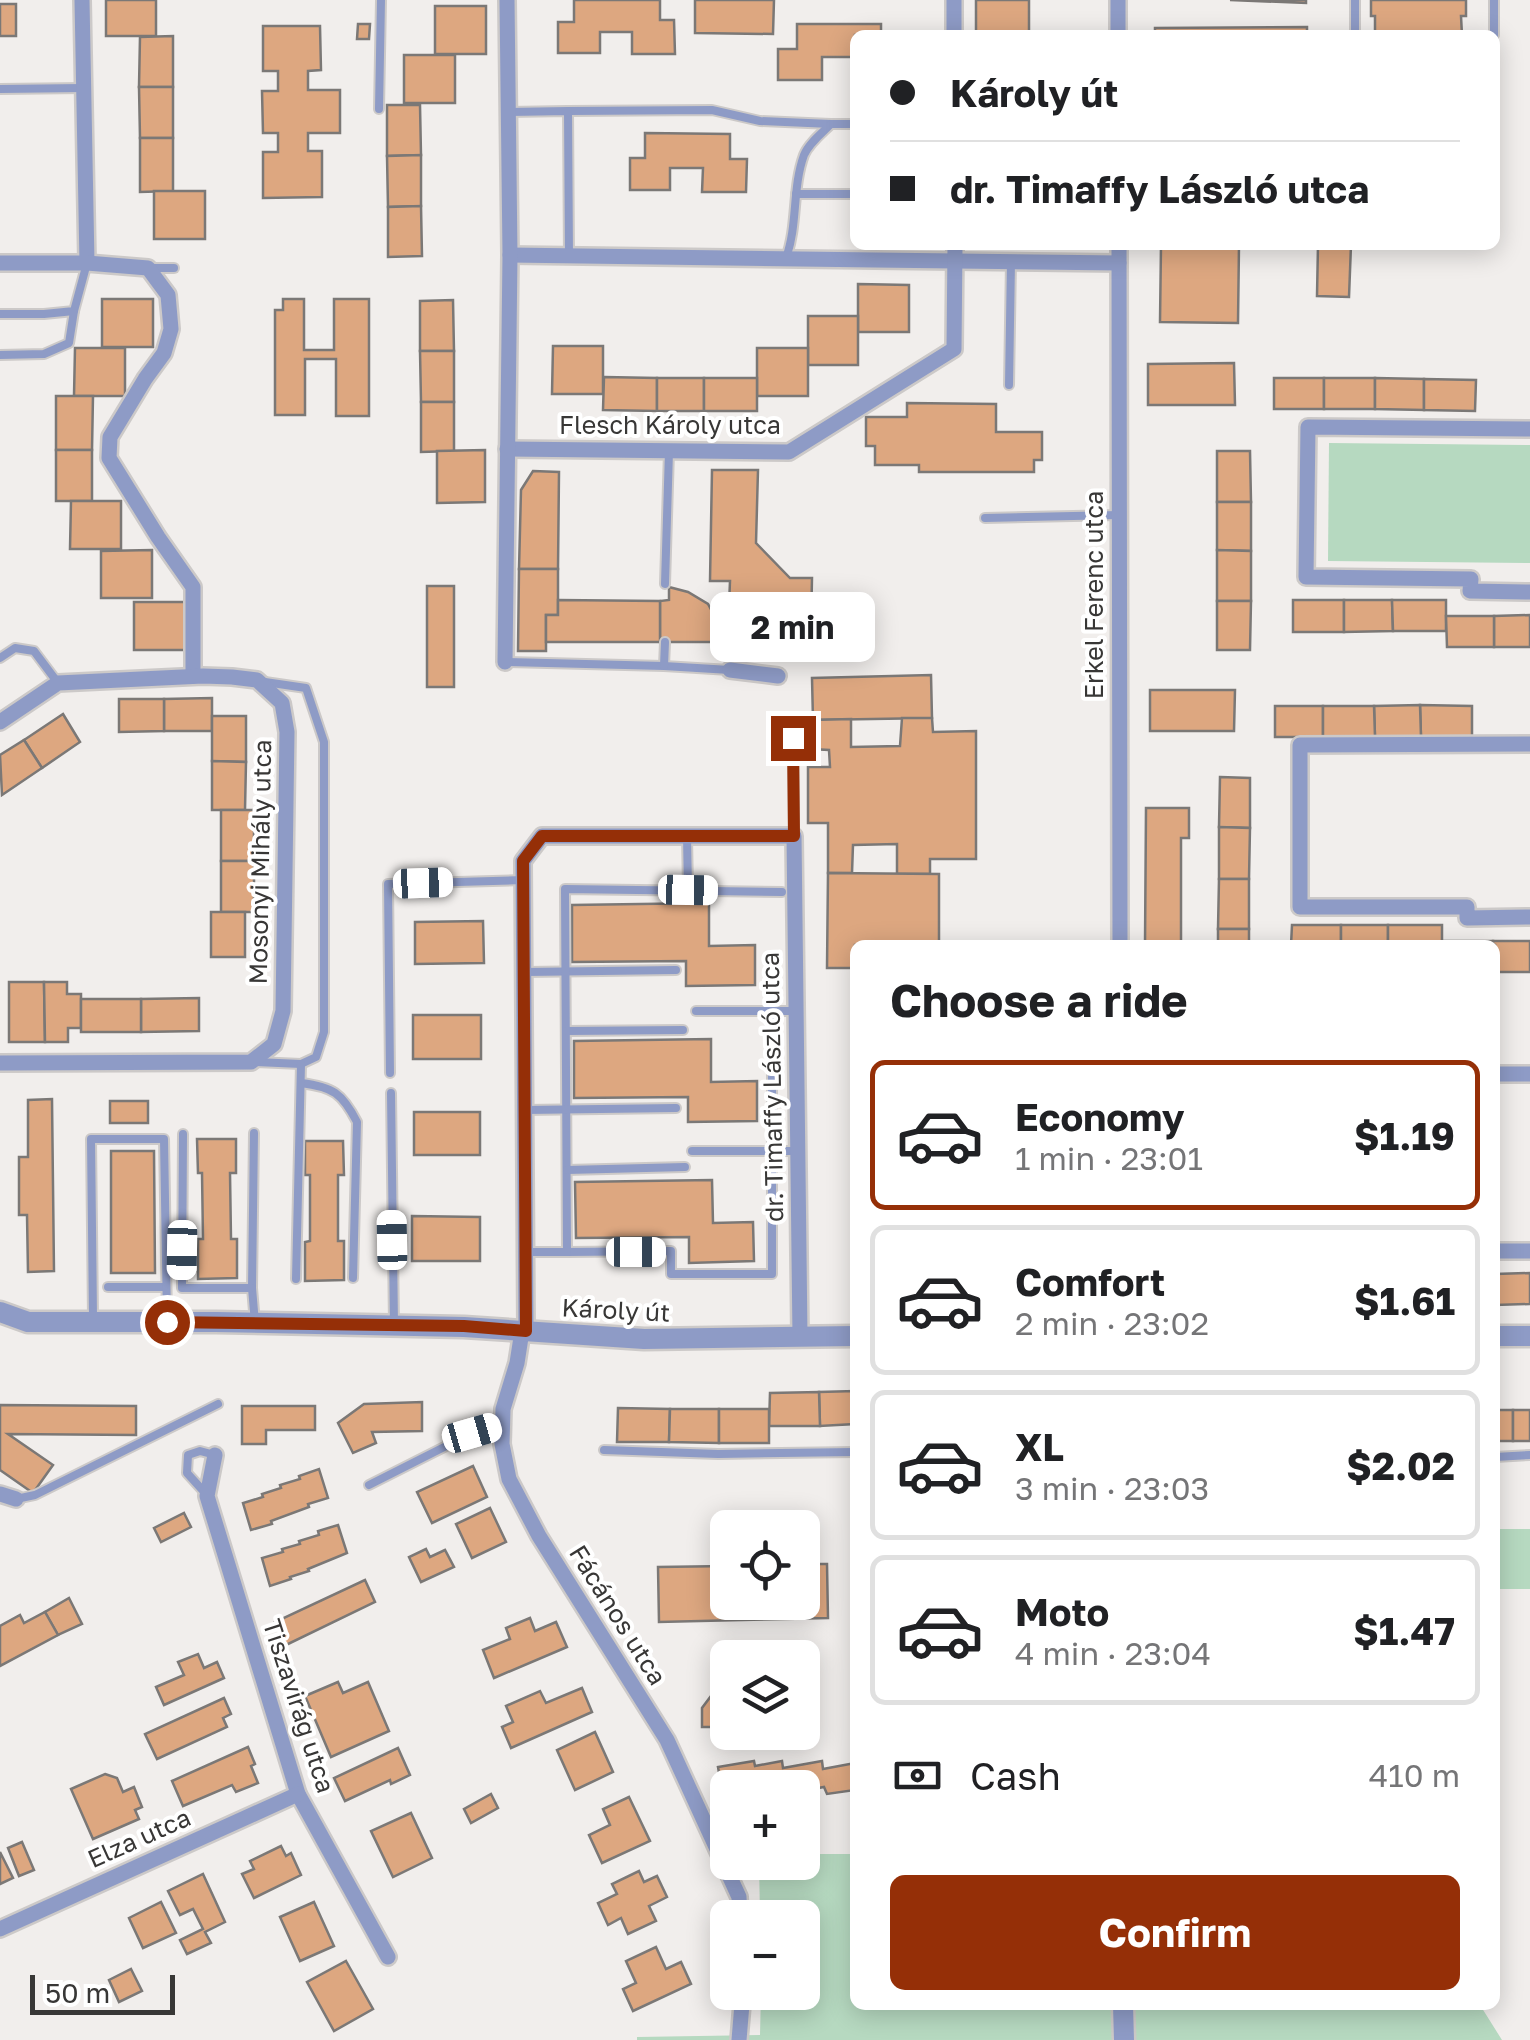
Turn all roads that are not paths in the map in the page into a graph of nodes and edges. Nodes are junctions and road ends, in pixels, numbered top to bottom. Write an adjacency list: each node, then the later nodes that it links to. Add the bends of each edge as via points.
1 (82, 0): 12 (street)
2 (382, 0): 14 (lane)
3 (507, 0): 16 (street)
4 (954, 0): 8 (street)
5 (1118, 0): 9 (street)
6 (1355, 0): 10 (lane)
7 (1494, 0): 11 (lane)
8 (954, 30)
9 (1118, 30)
10 (1355, 30)
11 (1494, 30)
12 (83, 88): 13 (lane); 28 (street)
13 (0, 89)
14 (379, 109)
15 (568, 111): 16 (lane); 17 (lane, via 712,110 760,121); 24 (lane)
16 (508, 112): 23 (street)
17 (831, 124): 18 (lane); 19 (lane, via 805,151)
18 (850, 124)
19 (796, 194): 20 (lane); 25 (lane)
20 (850, 194)
21 (1119, 250): 29 (street, Erkel Ferenc utca)
22 (955, 252): 25 (street); 26 (street); 38 (street, Flesch Károly utca, via 954,349 790,452)
23 (510, 256): 24 (street); 37 (street)
24 (569, 256): 25 (street)
25 (785, 261)
26 (1011, 261): 29 (street); 35 (lane)
27 (0, 263): 28 (street)
28 (87, 263): 30 (street); 32 (lane)
29 (1119, 263): 39 (street, Erkel Ferenc utca)
30 (148, 268): 31 (lane); 48 (street, via 168,296 171,329 164,353 110,437 109,458 193,587)
31 (174, 268)
32 (74, 311): 33 (lane); 34 (lane, via 69,343 44,354)
33 (0, 314)
34 (0, 355)
35 (1009, 386)
36 (1530, 429): 42 (street, via 1308,426 1306,577 1470,579 1470,591)
37 (508, 449): 38 (street, Flesch Károly utca); 45 (street)
38 (669, 452): 41 (lane)
39 (1118, 515): 40 (lane); 61 (street, Erkel Ferenc utca)
40 (986, 518)
41 (665, 584)
42 (1530, 592)
43 (665, 642): 46 (lane)
44 (0, 658): 51 (lane, via 15,648 34,652)
45 (505, 662): 46 (lane)
46 (664, 666): 47 (lane)
47 (730, 670): 49 (street)
48 (193, 676): 50 (street); 51 (street)
49 (778, 676)
50 (258, 680): 70 (street, Mosonyi Mihály utca, via 282,703 288,732 284,991 274,1044); 72 (lane, via 306,688 324,742 324,1032 316,1056)
51 (58, 683): 52 (street)
52 (0, 722)
53 (793, 738): 56 (lane, dr. Timaffy László utca)
54 (1530, 744): 60 (street, via 1300,745 1300,907 1467,907 1466,918)
55 (687, 836): 56 (street); 57 (street, via 542,836 523,861); 58 (lane)
56 (794, 836): 66 (street, dr. Timaffy László utca)
57 (523, 880): 64 (street); 73 (lane, via 388,884)
58 (688, 890): 59 (lane); 62 (lane, via 565,889)
59 (782, 892)
60 (1530, 918)
61 (1120, 940)
62 (566, 970): 63 (lane); 64 (lane); 68 (lane)
63 (676, 970)
64 (524, 972): 79 (street)
65 (772, 1011): 66 (lane); 67 (lane); 84 (lane)
66 (796, 1011): 85 (street, dr. Timaffy László utca)
67 (696, 1012)
68 (566, 1030): 69 (lane); 80 (lane)
69 (683, 1030)
70 (252, 1062): 71 (street); 72 (lane)
71 (0, 1063)
72 (301, 1064): 76 (lane)
73 (390, 1073)
74 (1500, 1074): 75 (street)
75 (1530, 1074)
76 (300, 1082): 92 (lane, via 326,1086 346,1101 356,1122); 93 (lane)
77 (390, 1093): 101 (lane)
78 (676, 1108): 80 (lane)
79 (525, 1110): 80 (lane); 90 (street)
80 (566, 1110): 87 (lane)
81 (254, 1133): 96 (lane)
82 (183, 1134): 96 (lane, via 182,1288)
83 (692, 1151): 84 (lane)
84 (772, 1151): 85 (lane); 91 (lane, via 772,1274 671,1274 671,1252)
85 (798, 1151): 106 (street, dr. Timaffy László utca)
86 (685, 1167): 87 (lane)
87 (566, 1170): 91 (lane)
88 (1500, 1251): 89 (street)
89 (1530, 1251)
90 (526, 1252): 91 (lane); 102 (street)
91 (567, 1252)
92 (353, 1278)
93 (296, 1279)
94 (108, 1287): 95 (lane)
95 (165, 1287): 98 (lane); 100 (lane, via 164,1139 91,1139 92,1312)
96 (252, 1288): 99 (lane)
97 (0, 1312): 100 (street, via 28,1322)
98 (167, 1322): 99 (street, Károly út); 100 (street, Károly út)
99 (255, 1322): 101 (street, Károly út)
100 (85, 1323)
101 (394, 1325): 102 (street, Károly út)
102 (524, 1331): 106 (street, Károly út); 108 (street, Fácános utca)
103 (850, 1336): 106 (street, Károly út)
104 (1500, 1336): 105 (street)
105 (1530, 1336)
106 (800, 1338)
107 (218, 1404): 115 (lane, via 34,1495)
108 (502, 1424): 114 (lane); 118 (street, Fácános utca, via 509,1478 667,1740)
109 (604, 1450): 110 (lane)
110 (850, 1452)
111 (215, 1455): 116 (street, Tiszavirág utca); 116 (lane, via 188,1454 188,1473)
112 (1500, 1456): 113 (lane)
113 (1530, 1456)
114 (368, 1486)
115 (8, 1496)
116 (207, 1496): 117 (street, Tiszavirág utca)
117 (298, 1794): 119 (street, Elza utca); 120 (street, Tiszavirág utca)
118 (738, 1900)
119 (0, 1929)
120 (388, 1957)
121 (742, 2010): 123 (street)
122 (1123, 2010): 124 (street)
123 (739, 2040)
124 (1124, 2040)

